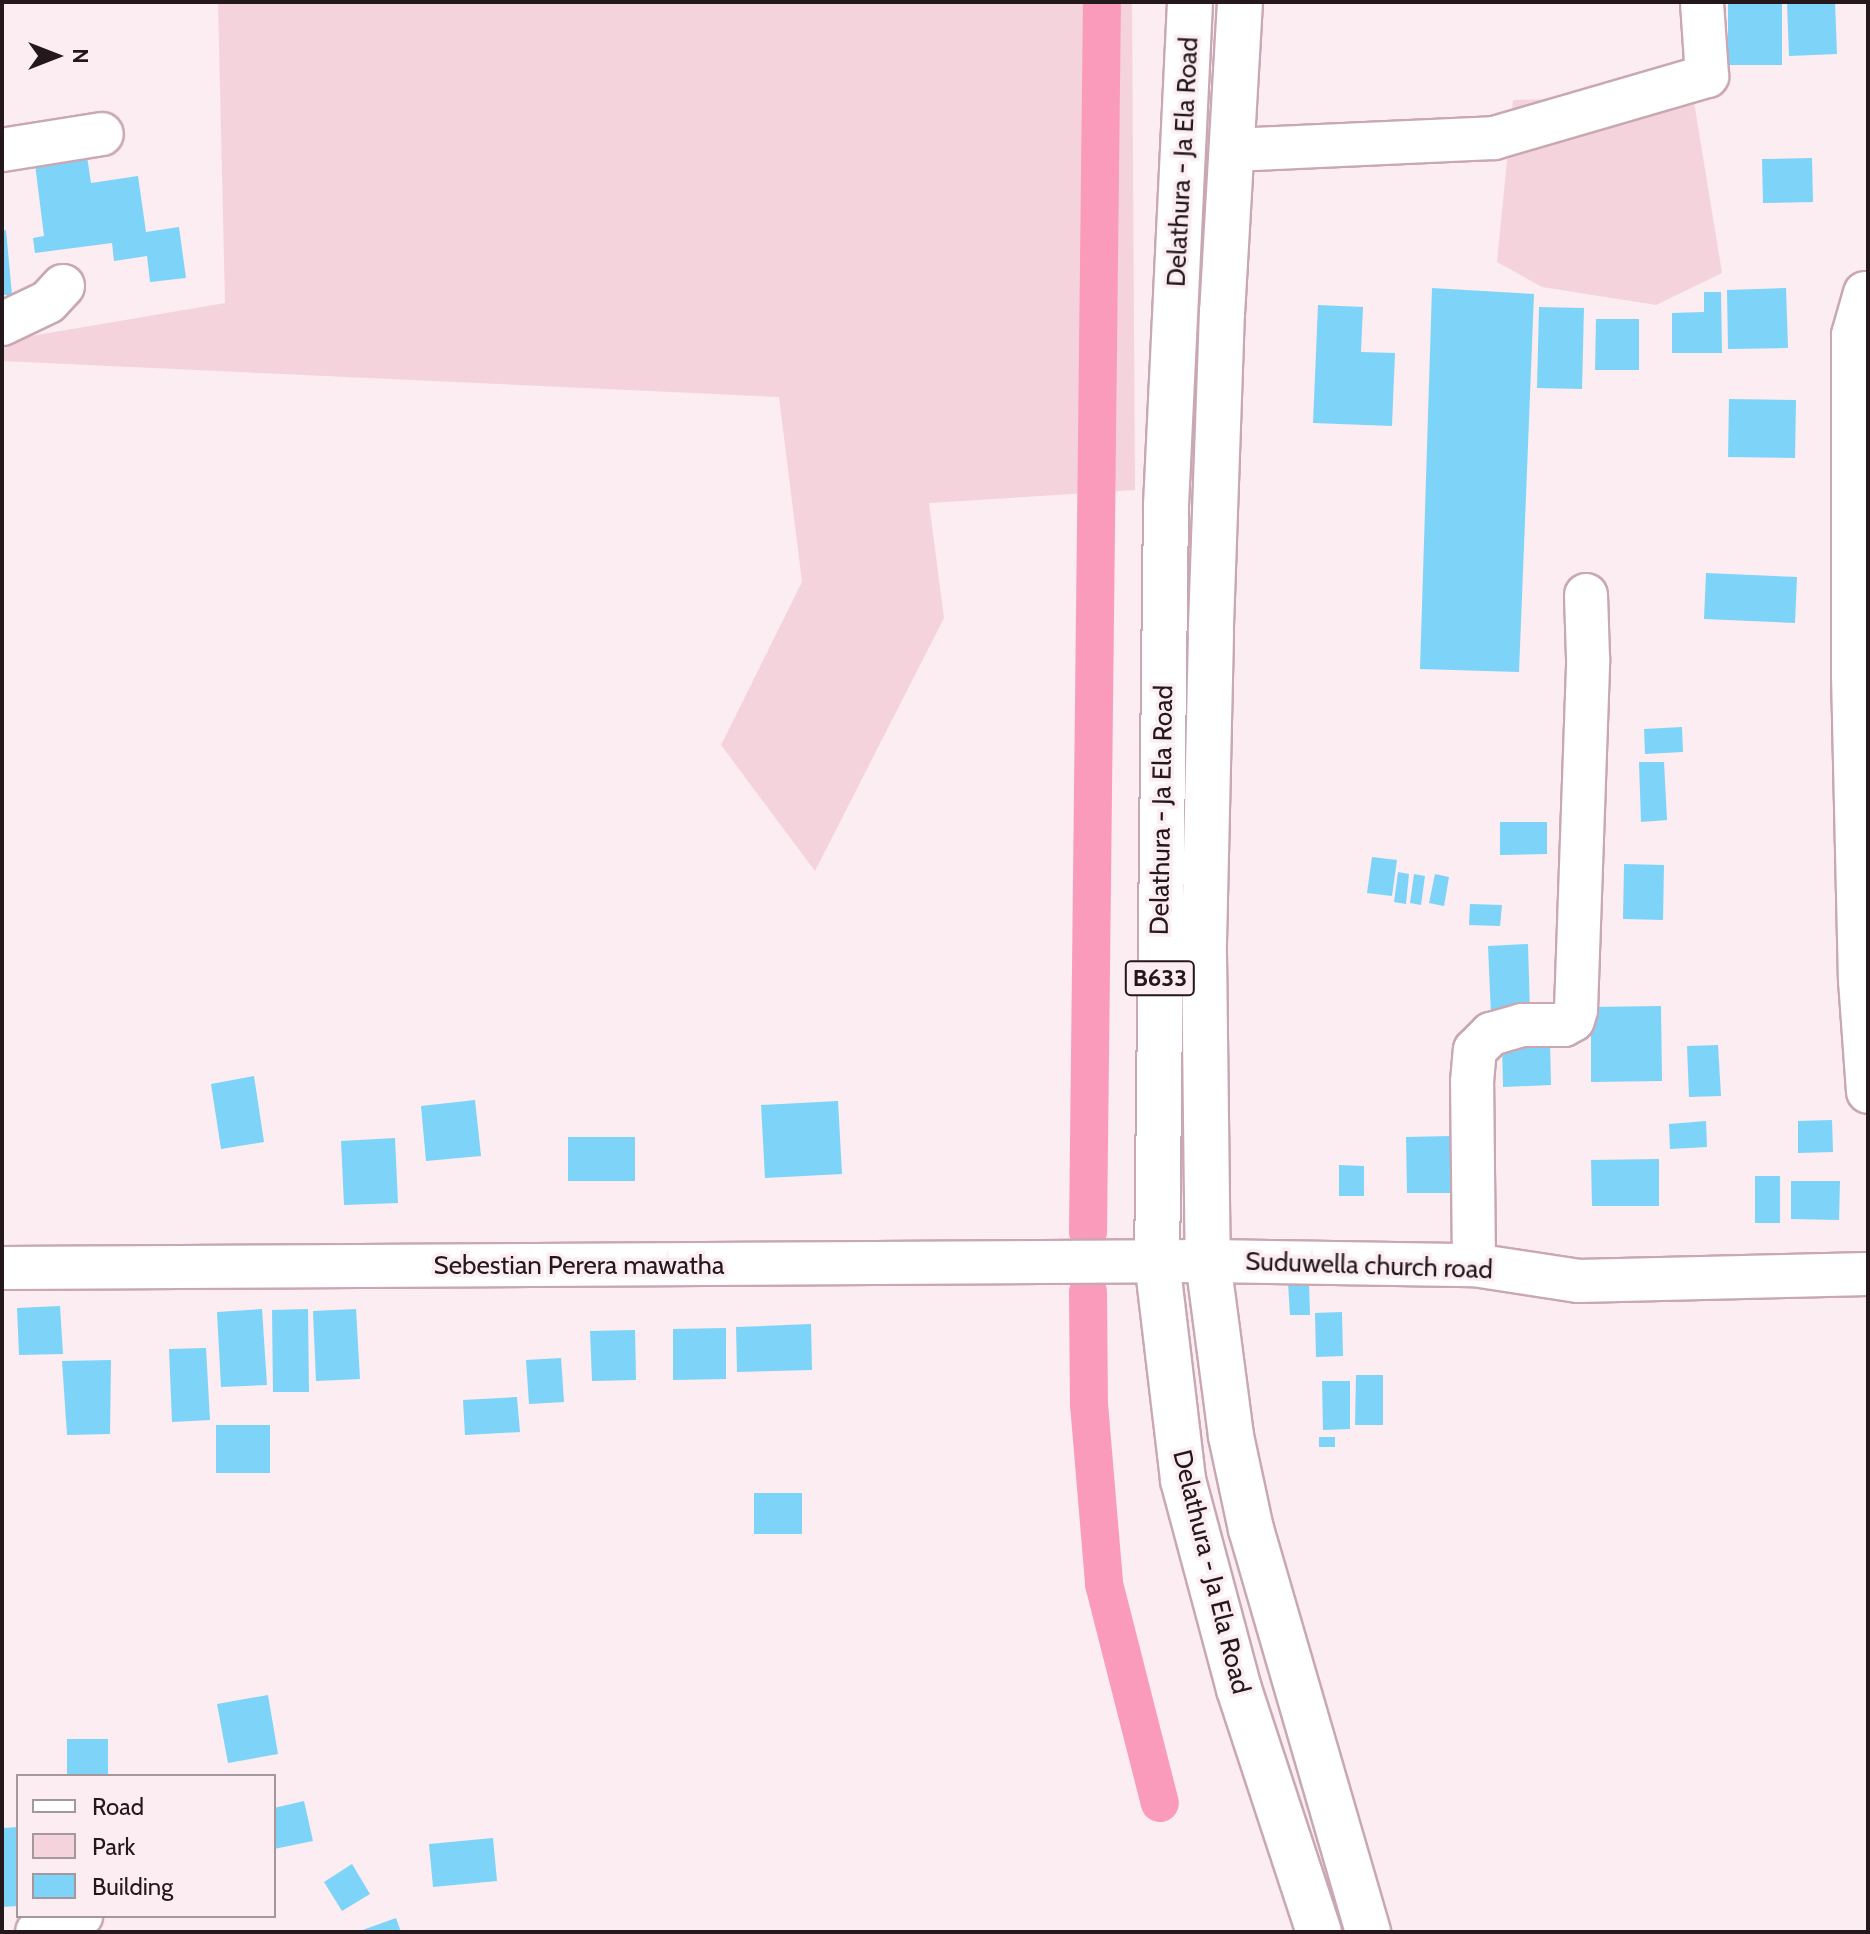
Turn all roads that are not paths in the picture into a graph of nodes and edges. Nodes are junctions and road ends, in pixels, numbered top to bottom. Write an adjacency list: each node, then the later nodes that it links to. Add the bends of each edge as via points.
1 (1190, 2): 12 (main road, Delathura - Ja Ela Road / B633, via 1166,506)
2 (1240, 2): 6 (main road, Delathura - Ja Ela Road / B633)
3 (1702, 2): 6 (street, via 1707,76 1494,138)
4 (102, 134): 5 (street)
5 (2, 150)
6 (1231, 150): 13 (main road, Delathura - Ja Ela Road / B633, via 1204,954)
7 (63, 286): 9 (street, via 48,302)
8 (1865, 293): 11 (street, via 1853,335 1853,674)
9 (2, 324)
10 (1586, 595): 14 (street, via 1576,1010 1564,1025 1522,1025 1491,1034 1475,1050)
11 (1868, 1092)
12 (1157, 1261): 13 (street, Suduwella church road); 15 (street, Sebestian Perera mawatha); 19 (main road, Delathura - Ja Ela Road / B633, via 1183,1480 1239,1689)
13 (1208, 1261): 14 (street, Suduwella church road); 20 (main road, Delathura - Ja Ela Road / B633, via 1231,1436 1251,1529)
14 (1474, 1265): 16 (street, Suduwella church road, via 1578,1281)
15 (2, 1268)
16 (1868, 1274)
17 (76, 1918): 18 (street)
18 (37, 1932)
19 (1319, 1932)
20 (1368, 1932)

